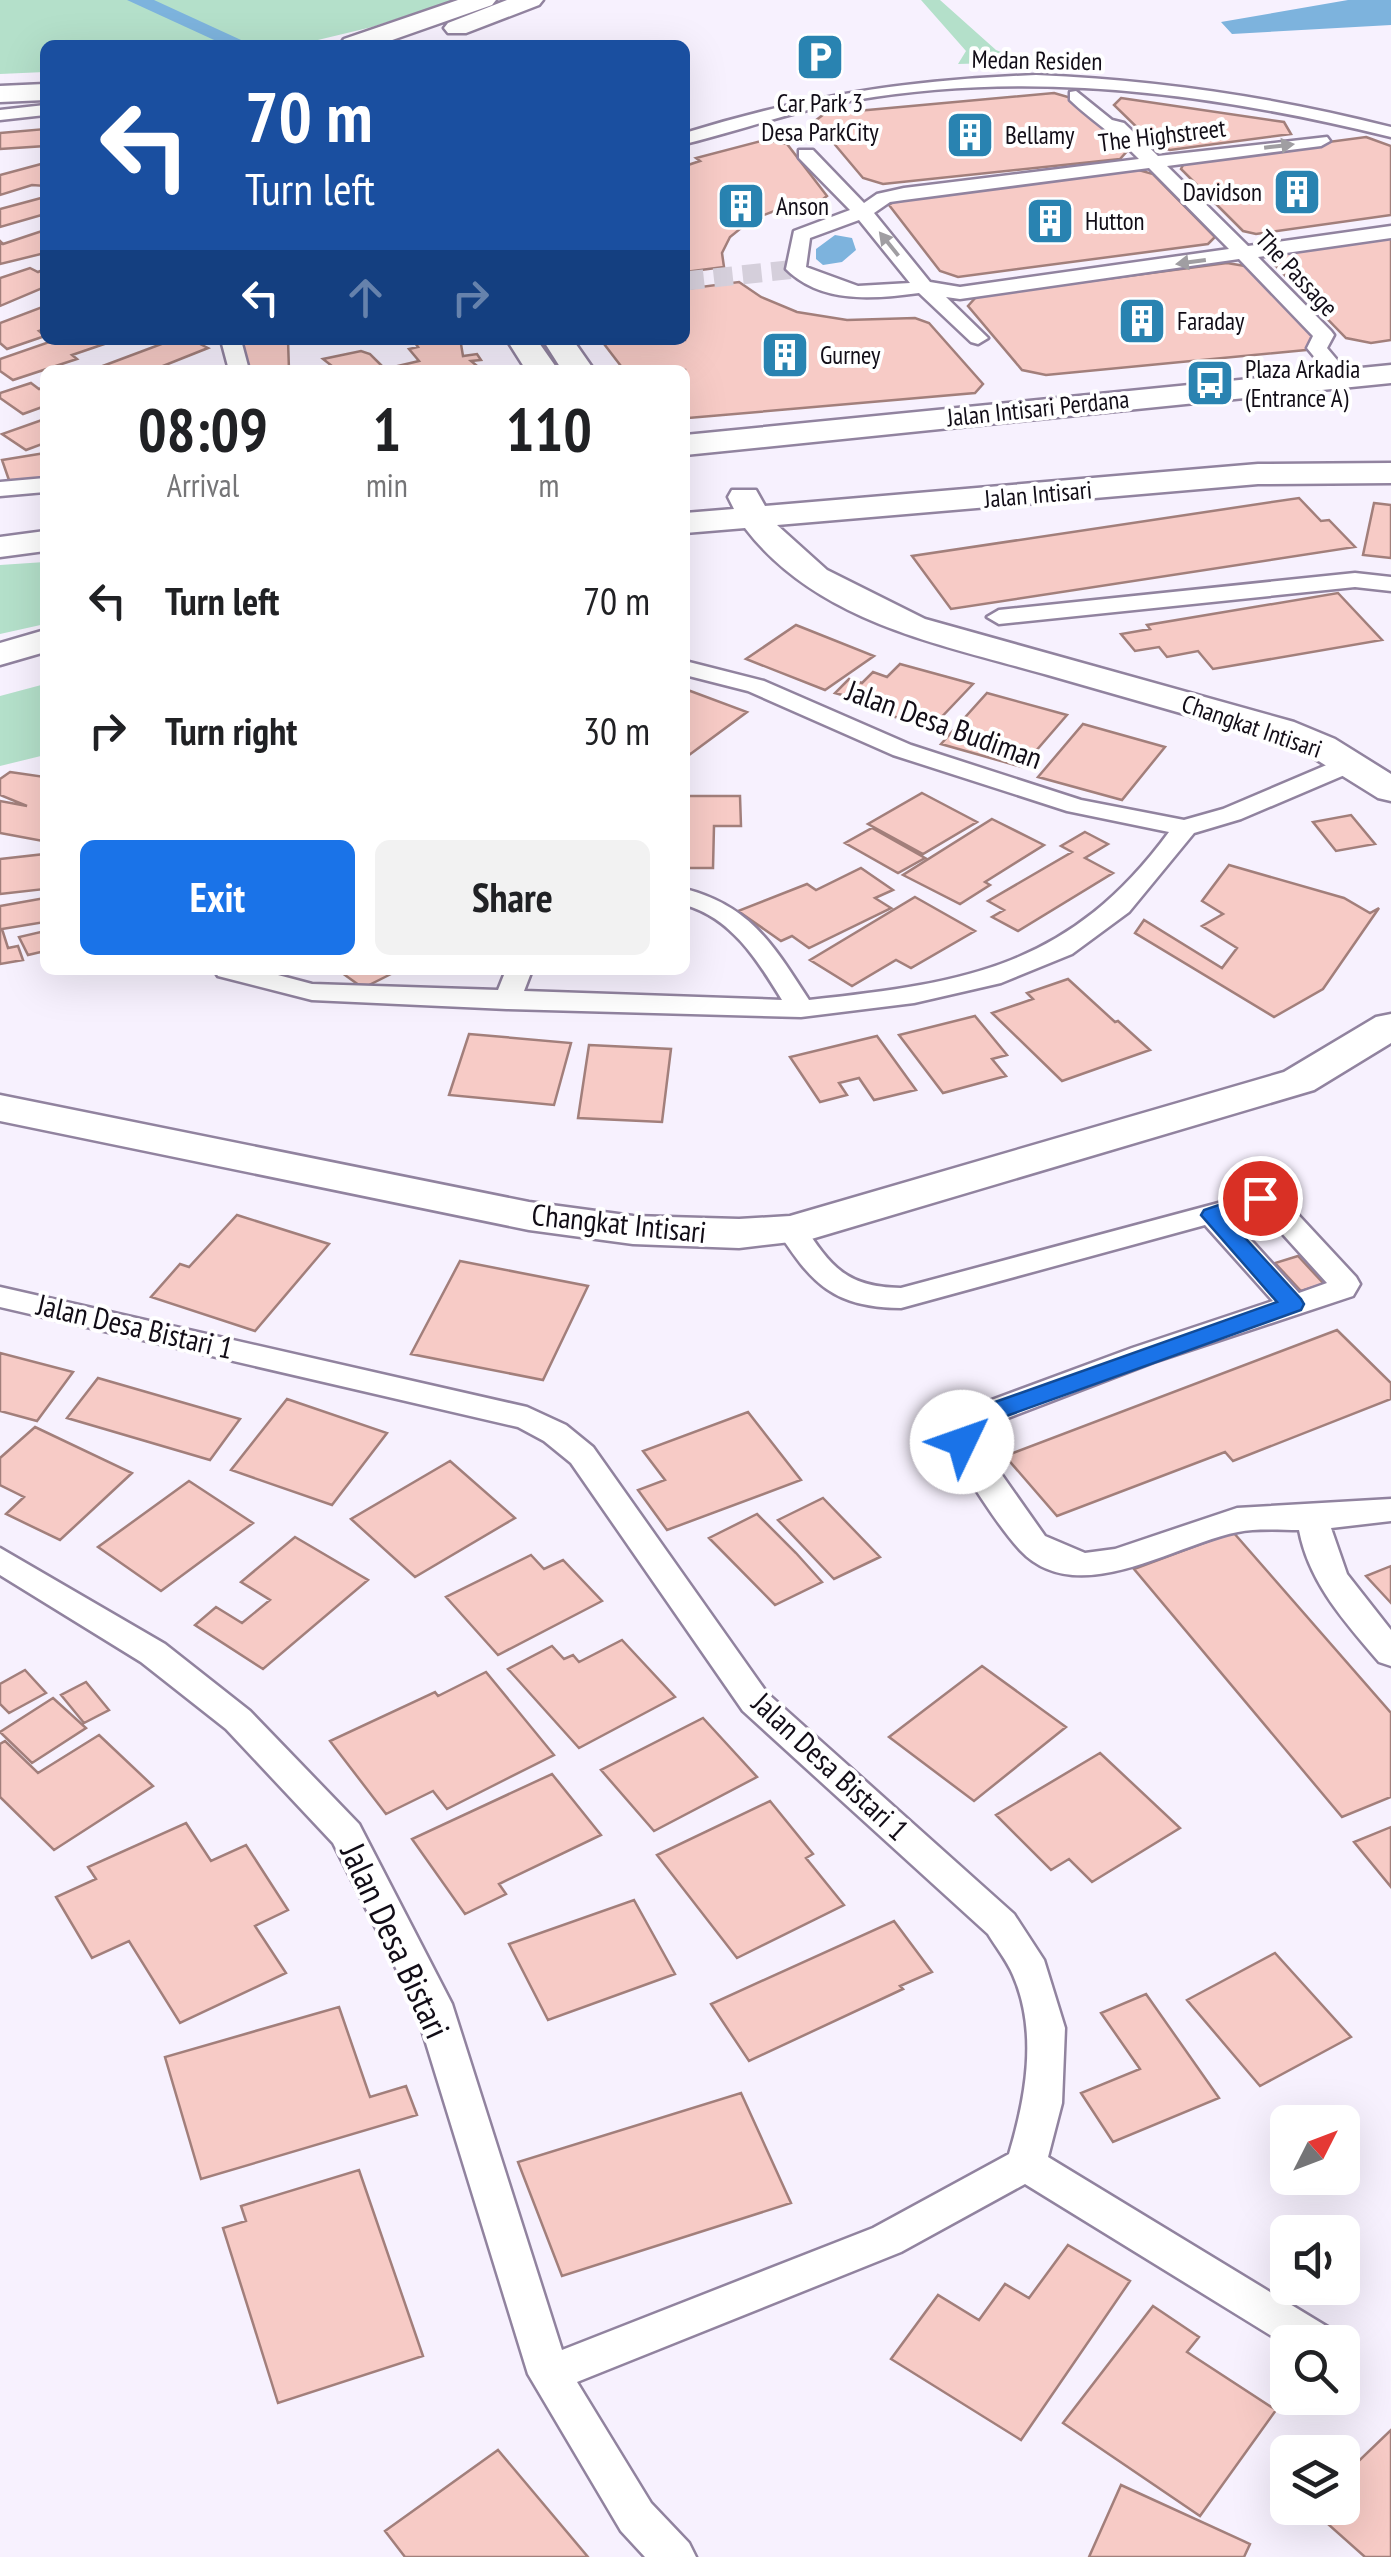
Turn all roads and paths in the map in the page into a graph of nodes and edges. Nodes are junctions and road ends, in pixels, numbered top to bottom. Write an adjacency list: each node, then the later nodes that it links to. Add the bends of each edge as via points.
1 (483, 0): 3 (street)
2 (530, 0): 4 (street)
3 (367, 40)
4 (418, 40)
5 (40, 80): 6 (street)
6 (0, 81)
7 (40, 92): 8 (street)
8 (0, 94)
9 (1076, 96): 18 (street, The Passage)
10 (40, 111): 11 (street)
11 (0, 115)
12 (1391, 119): 13 (street, Medan Residen, via 1228,85 999,72 849,85)
13 (690, 120)
14 (1391, 132): 15 (street, Medan Residen, via 1218,96 997,83 831,98)
15 (690, 137)
16 (1321, 140): 18 (street, The Highstreet, one-way to 16)
17 (806, 154): 19 (street)
18 (1152, 162): 19 (street, The Highstreet, via 904,194); 21 (street, The Passage)
19 (863, 212): 22 (street, one-way to 19); 22 (street, The Highstreet, via 801,235 796,269 858,295)
20 (1391, 232): 21 (street)
21 (1248, 255): 22 (street, one-way to 22, via 960,293); 24 (street, The Passage, via 1324,335 1317,348)
22 (924, 287): 23 (street)
23 (978, 338)
24 (1333, 367)
25 (1391, 374): 27 (street, Jalan Intisari Perdana)
26 (1391, 394): 28 (street, Jalan Intisari Perdana)
27 (690, 449)
28 (690, 449)
29 (1391, 454): 34 (street, Jalan Intisari, via 1188,460)
30 (1391, 473): 35 (street, Jalan Intisari, via 1258,474)
31 (40, 485): 32 (street)
32 (0, 489)
33 (690, 502): 36 (street, Jalan Intisari)
34 (790, 504): 35 (street, Jalan Intisari); 36 (street, Jalan Intisari); 43 (street)
35 (897, 504): 43 (street, via 848,523 830,543)
36 (748, 507): 39 (street, Jalan Intisari); 43 (street, Changkat Intisari, via 779,551)
37 (40, 516): 38 (street)
38 (0, 521)
39 (690, 524)
40 (690, 526): 43 (street)
41 (40, 542): 42 (street)
42 (0, 547)
43 (819, 574): 51 (street, Changkat Intisari, via 913,626 1281,730)
44 (1391, 584): 45 (street, via 1355,580)
45 (999, 617)
46 (40, 642): 47 (street)
47 (0, 654)
48 (40, 669): 50 (street)
49 (690, 669): 53 (street, Jalan Desa Budiman, via 756,686 902,750 1058,801)
50 (0, 679)
51 (1352, 763): 52 (street, Changkat Intisari); 53 (street, Jalan Desa Budiman)
52 (1391, 790)
53 (1185, 828): 58 (street, via 1149,878 1091,931 1022,966 953,986)
54 (690, 899): 58 (street, via 704,900 752,934)
55 (246, 975): 57 (street, via 312,992)
56 (517, 975): 57 (street)
57 (507, 1001): 58 (street)
58 (801, 1009)
59 (1391, 1026): 62 (street, Changkat Intisari, via 1299,1081)
60 (0, 1108): 62 (street, Changkat Intisari, via 489,1209 638,1233)
61 (1212, 1215): 62 (street, via 901,1298 846,1292 824,1276); 63 (street, via 1267,1199); 64 (street)
62 (792, 1230)
63 (1303, 1239): 64 (street); 66 (street, via 1346,1284)
64 (1248, 1256): 66 (street)
65 (0, 1297): 71 (street, Jalan Desa Bistari 1, via 527,1418 555,1432 582,1455 755,1702 1001,1924 1031,1970 1046,2028 1043,2103)
66 (1292, 1304): 68 (street, via 989,1413 972,1423 962,1442 1033,1544 1085,1565 1236,1520)
67 (1391, 1510): 68 (street)
68 (1313, 1518): 70 (street, via 1327,1575)
69 (0, 1560): 73 (street, Jalan Desa Bistari, via 153,1653 238,1720 346,1834 433,2004)
70 (1391, 1652)
71 (1026, 2164): 72 (street); 73 (street, via 887,2240)
72 (1289, 2325)
73 (549, 2374): 74 (street, Jalan Desa Bistari, via 636,2517)
74 (674, 2557)

